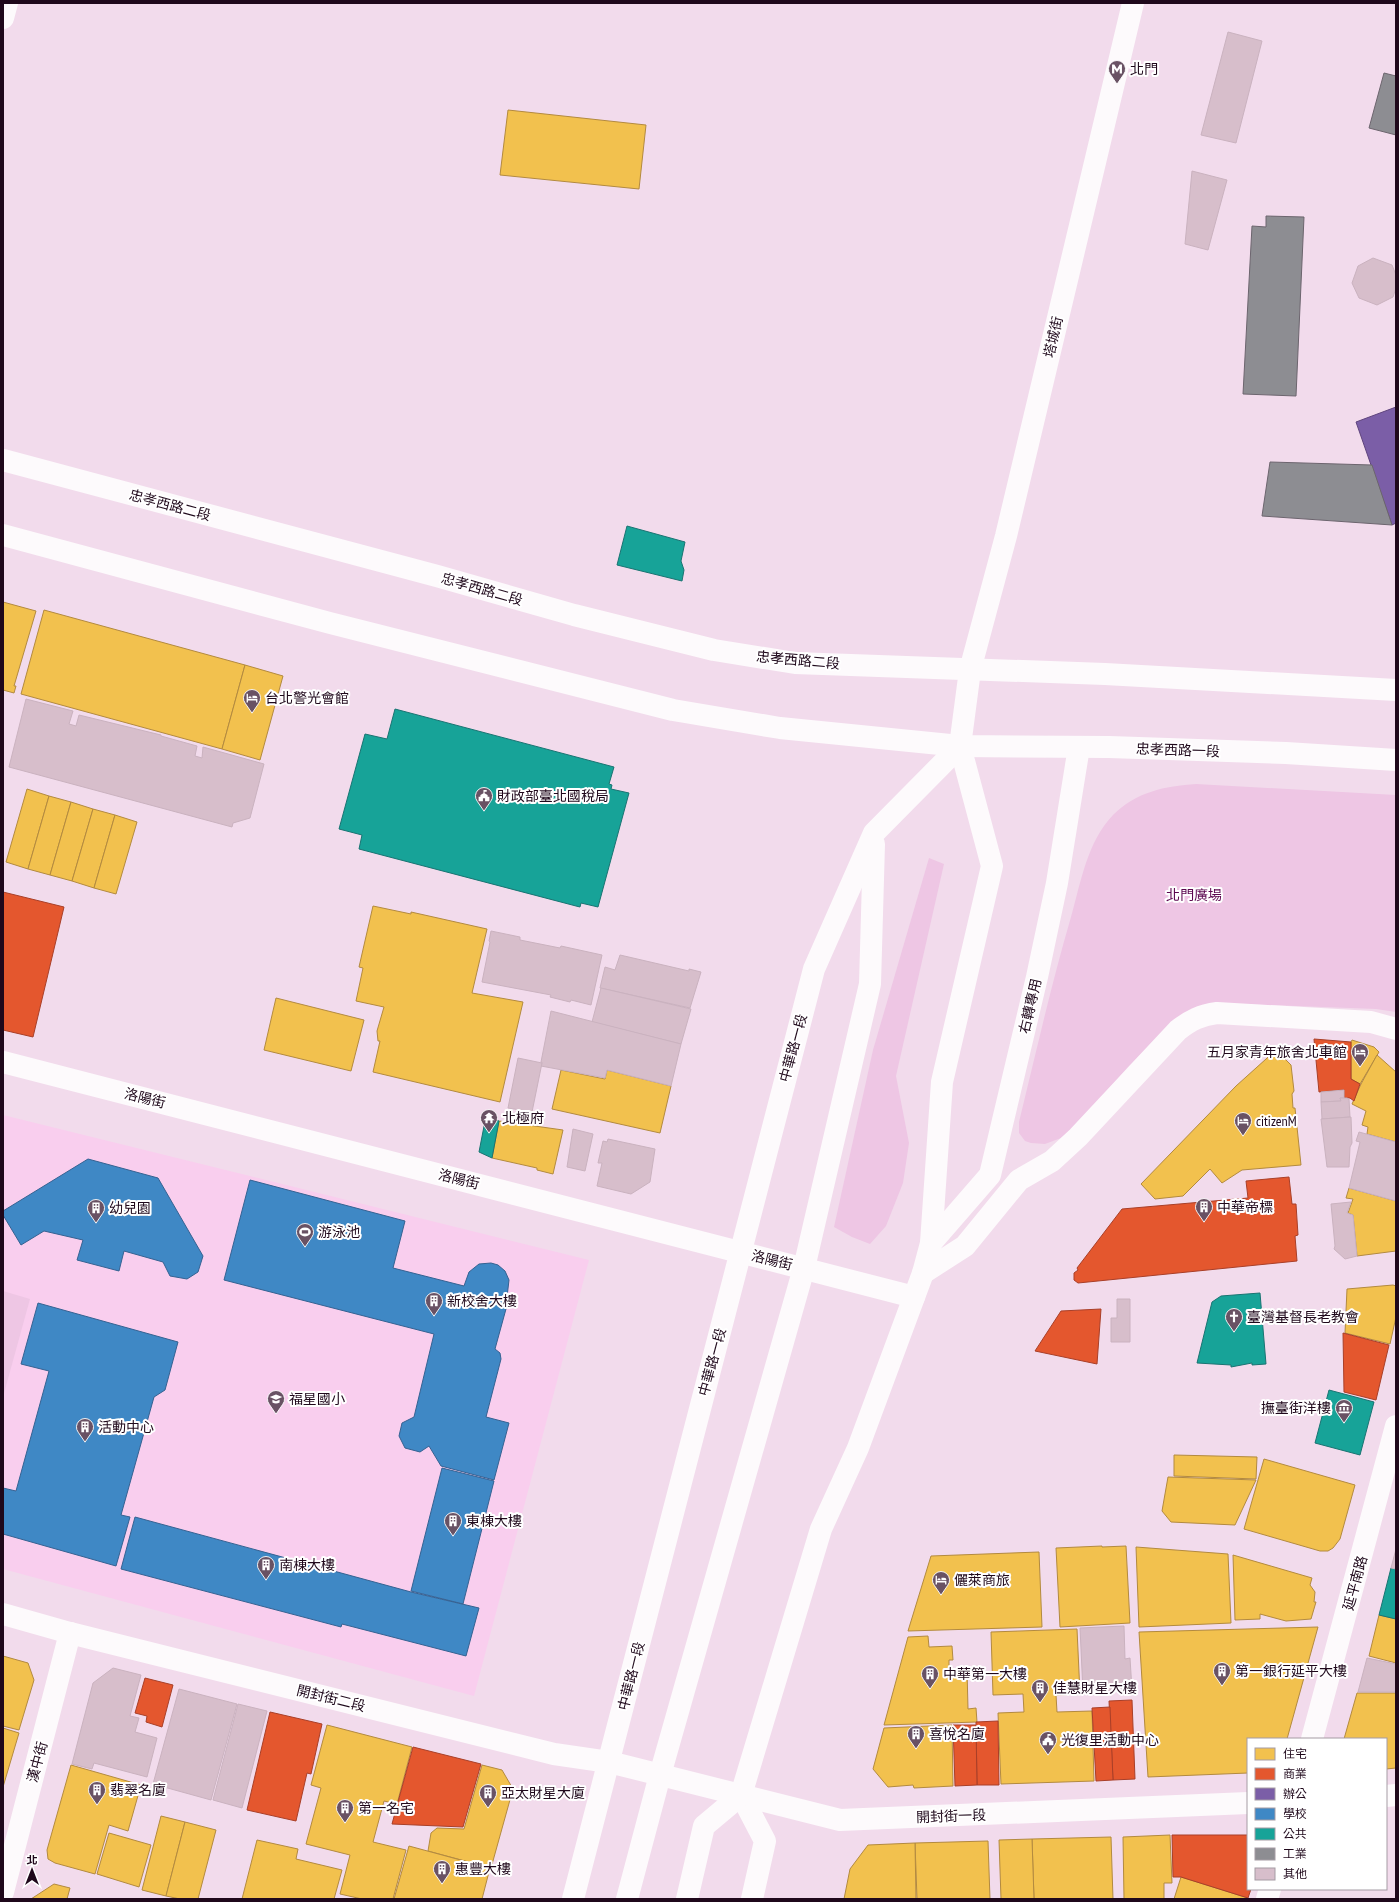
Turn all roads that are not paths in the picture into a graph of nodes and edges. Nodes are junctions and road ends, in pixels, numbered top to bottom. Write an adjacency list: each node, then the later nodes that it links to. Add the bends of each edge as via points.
1 (7, 3): 3 (main road)
2 (1133, 3): 6 (main road, 塔城街, via 1006,536)
3 (3, 18)
4 (3, 460): 6 (main road, 忠孝西路二段, via 574,615 714,650 795,663)
5 (3, 535): 8 (main road, via 337,625 673,710 780,728)
6 (970, 670): 7 (main road, via 1105,674); 8 (main road)
7 (1396, 690)
8 (960, 746): 9 (main road, 忠孝西路一段); 11 (main road, 中華路一段); 14 (main road, via 992,866 942,1082)
9 (1079, 747): 10 (main road, 忠孝西路一段, via 1286,753); 14 (main road, 右轉專用, via 1057,883 990,1175)
10 (1396, 760)
11 (874, 833): 15 (main road, 中華路一段, via 814,969); 16 (main road, via 870,984)
12 (1396, 1029): 17 (main road, via 1371,1022 1217,1013 1204,1014 1191,1020 1178,1030 1052,1162 1019,1180 965,1246)
13 (3, 1062): 15 (main road, 洛陽街)
14 (930, 1243): 17 (main road)
15 (742, 1252): 16 (main road, 洛陽街); 23 (main road, 中華路一段)
16 (804, 1268): 18 (main road, 洛陽街); 24 (main road)
17 (923, 1273): 18 (main road)
18 (914, 1297): 25 (main road, via 858,1448 821,1529)
19 (1396, 1426): 22 (main road, 延平南路)
20 (3, 1614): 21 (main road, 開封街二段)
21 (70, 1633): 23 (main road, 開封街二段, via 554,1754); 27 (main road, 漢中街)
22 (1312, 1738)
23 (609, 1762): 24 (main road, 開封街二段); 28 (main road, 中華路一段)
24 (660, 1775): 25 (main road, 開封街一段); 29 (main road)
25 (741, 1795): 26 (main road, 開封街一段, via 840,1820); 30 (main road, via 704,1826); 31 (main road, via 765,1841)
26 (1247, 1803)
27 (3, 1892)
28 (573, 1899)
29 (627, 1899)
30 (687, 1899)
31 (752, 1899)

